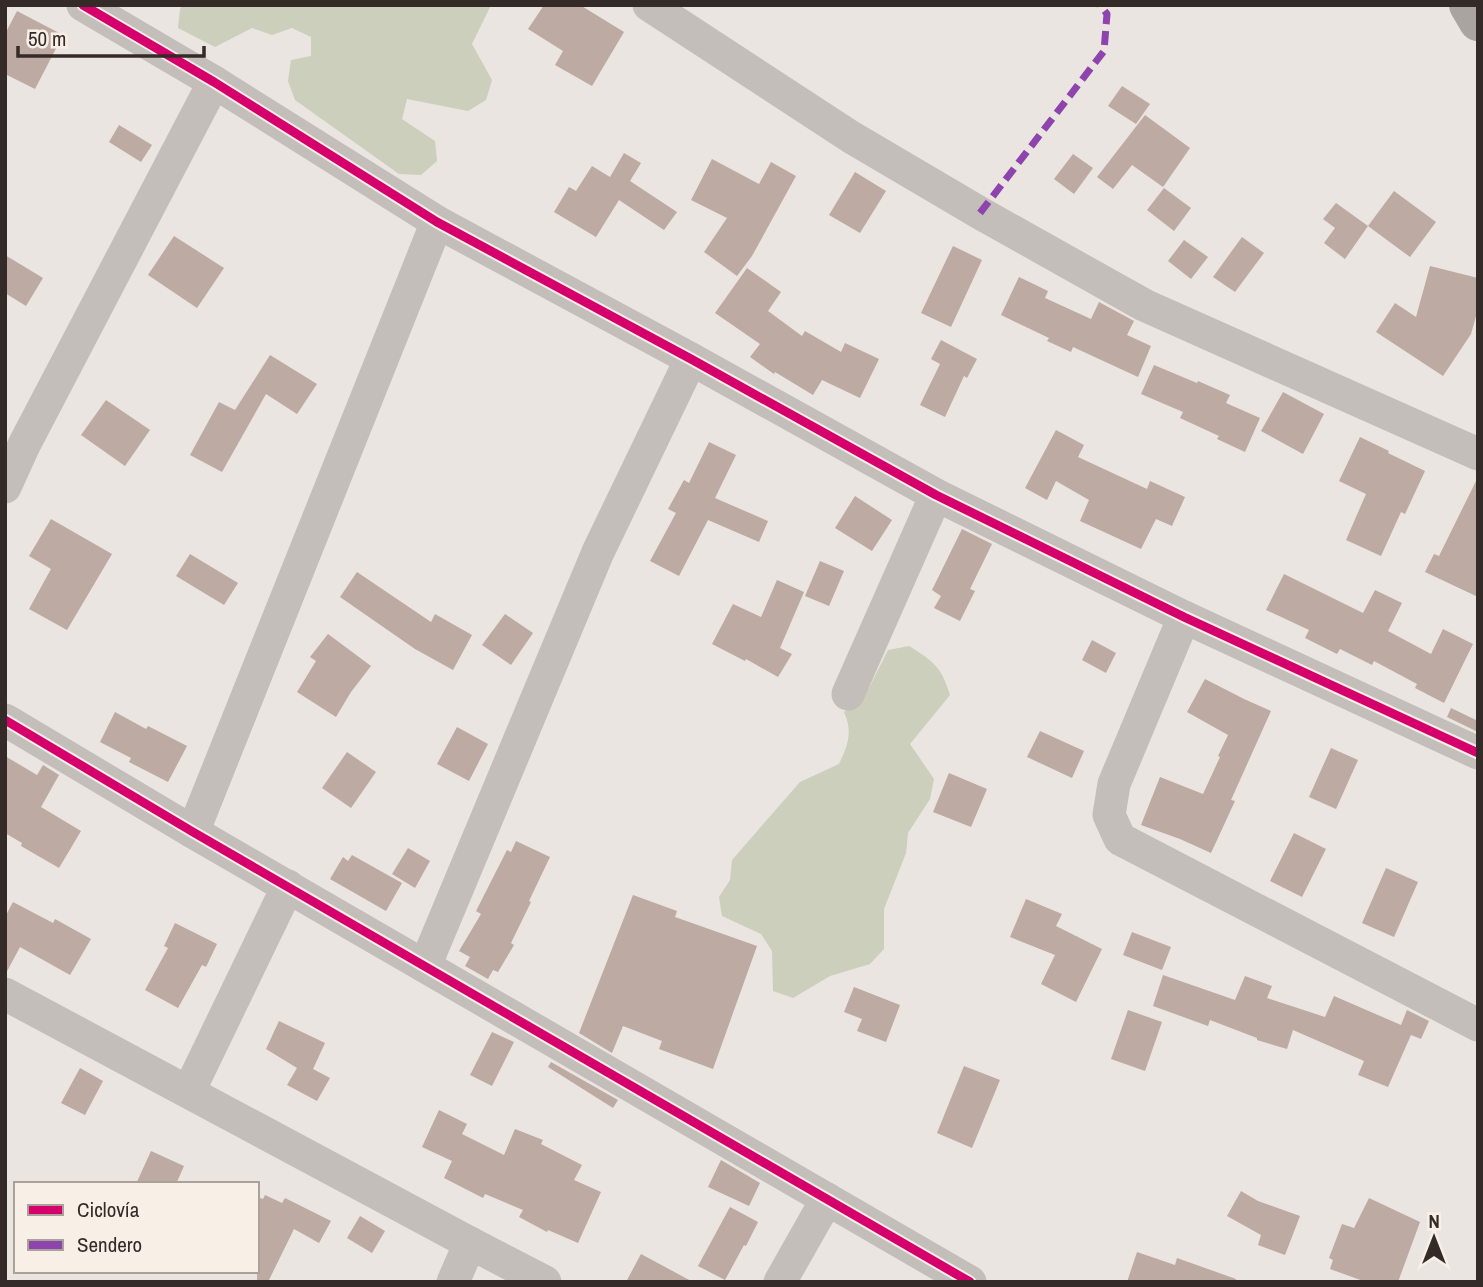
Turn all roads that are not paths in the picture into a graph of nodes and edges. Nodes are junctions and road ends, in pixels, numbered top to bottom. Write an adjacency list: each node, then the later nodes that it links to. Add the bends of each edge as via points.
1 (83, 5): 5 (street)
2 (649, 5): 9 (street, via 851,137 1144,305)
3 (1468, 5): 4 (highway)
4 (1478, 22)
5 (214, 82): 6 (street); 8 (street)
6 (437, 222): 7 (street); 16 (street)
7 (691, 359): 11 (street); 18 (street, via 598,552)
8 (15, 439): 10 (street)
9 (1478, 454)
10 (5, 487)
11 (936, 495): 12 (street); 13 (street)
12 (1184, 617): 15 (street); 20 (street, via 1114,784 1109,816 1120,839)
13 (848, 694)
14 (5, 720): 16 (street)
15 (1478, 753)
16 (193, 832): 17 (street)
17 (288, 886): 18 (street); 21 (street)
18 (425, 966): 22 (street)
19 (5, 994): 21 (street)
20 (1478, 1025)
21 (189, 1091): 23 (street)
22 (827, 1199): 26 (street); 27 (street)
23 (470, 1243): 24 (street); 25 (street)
24 (453, 1282)
25 (545, 1282)
26 (780, 1282)
27 (970, 1282)

